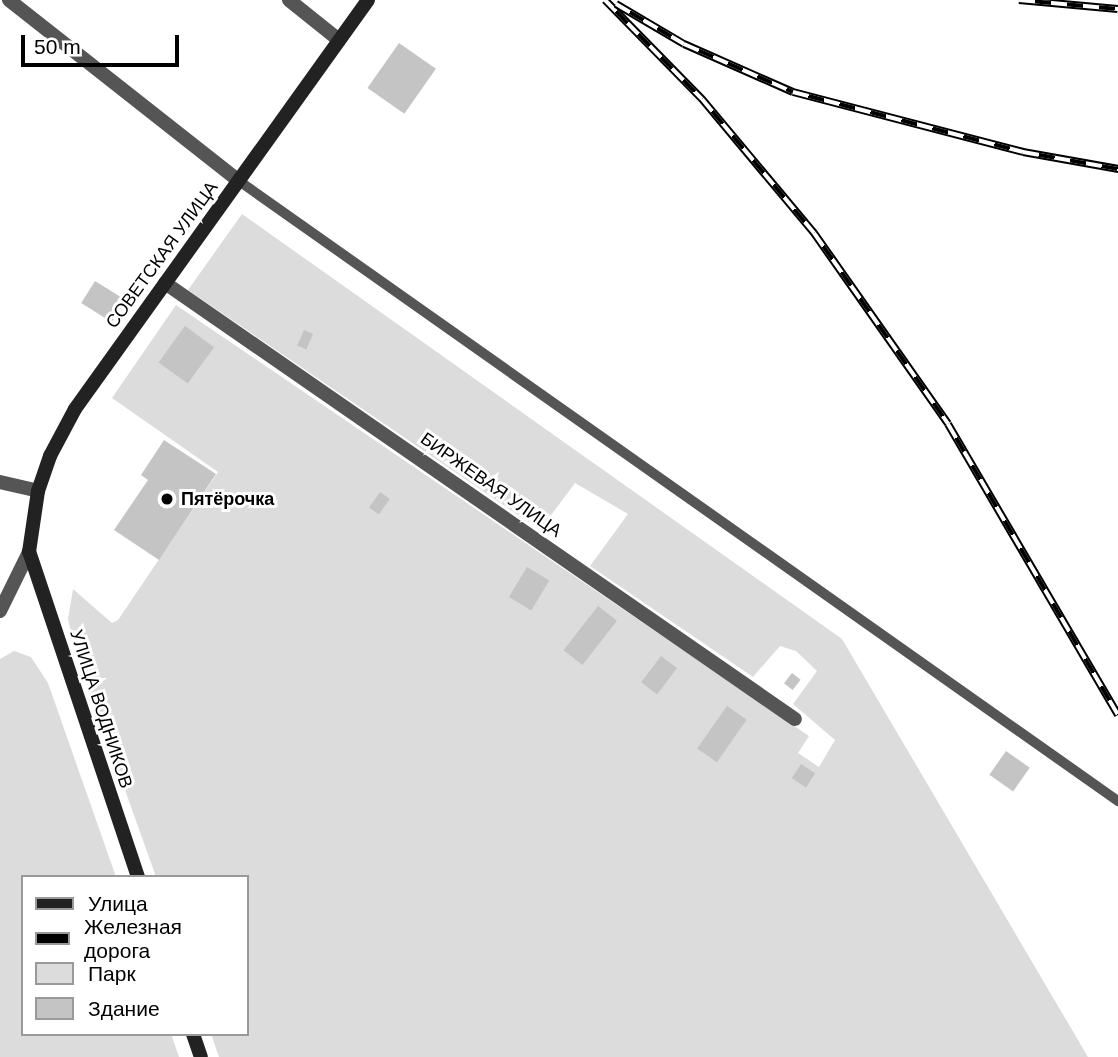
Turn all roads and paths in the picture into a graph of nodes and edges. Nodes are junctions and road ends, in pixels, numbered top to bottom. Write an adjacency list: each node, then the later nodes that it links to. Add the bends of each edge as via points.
1 (9, 0): 5 (street)
2 (289, 0): 4 (street)
3 (368, 0): 4 (main road, СОВЕТСКАЯ УЛИЦА)
4 (340, 40): 5 (main road, СОВЕТСКАЯ УЛИЦА)
5 (239, 181): 6 (main road, СОВЕТСКАЯ УЛИЦА); 12 (lane)
6 (165, 283): 8 (main road, СОВЕТСКАЯ УЛИЦА, via 75,409); 11 (street, БИРЖЕВАЯ УЛИЦА)
7 (0, 482): 8 (street)
8 (38, 491): 9 (main road, СОВЕТСКАЯ УЛИЦА)
9 (29, 552): 10 (street); 13 (main road, УЛИЦА ВОДНИКОВ)
10 (0, 611)
11 (795, 719)
12 (1118, 801)
13 (137, 875)
14 (194, 1036): 15 (main road)
15 (201, 1057)

